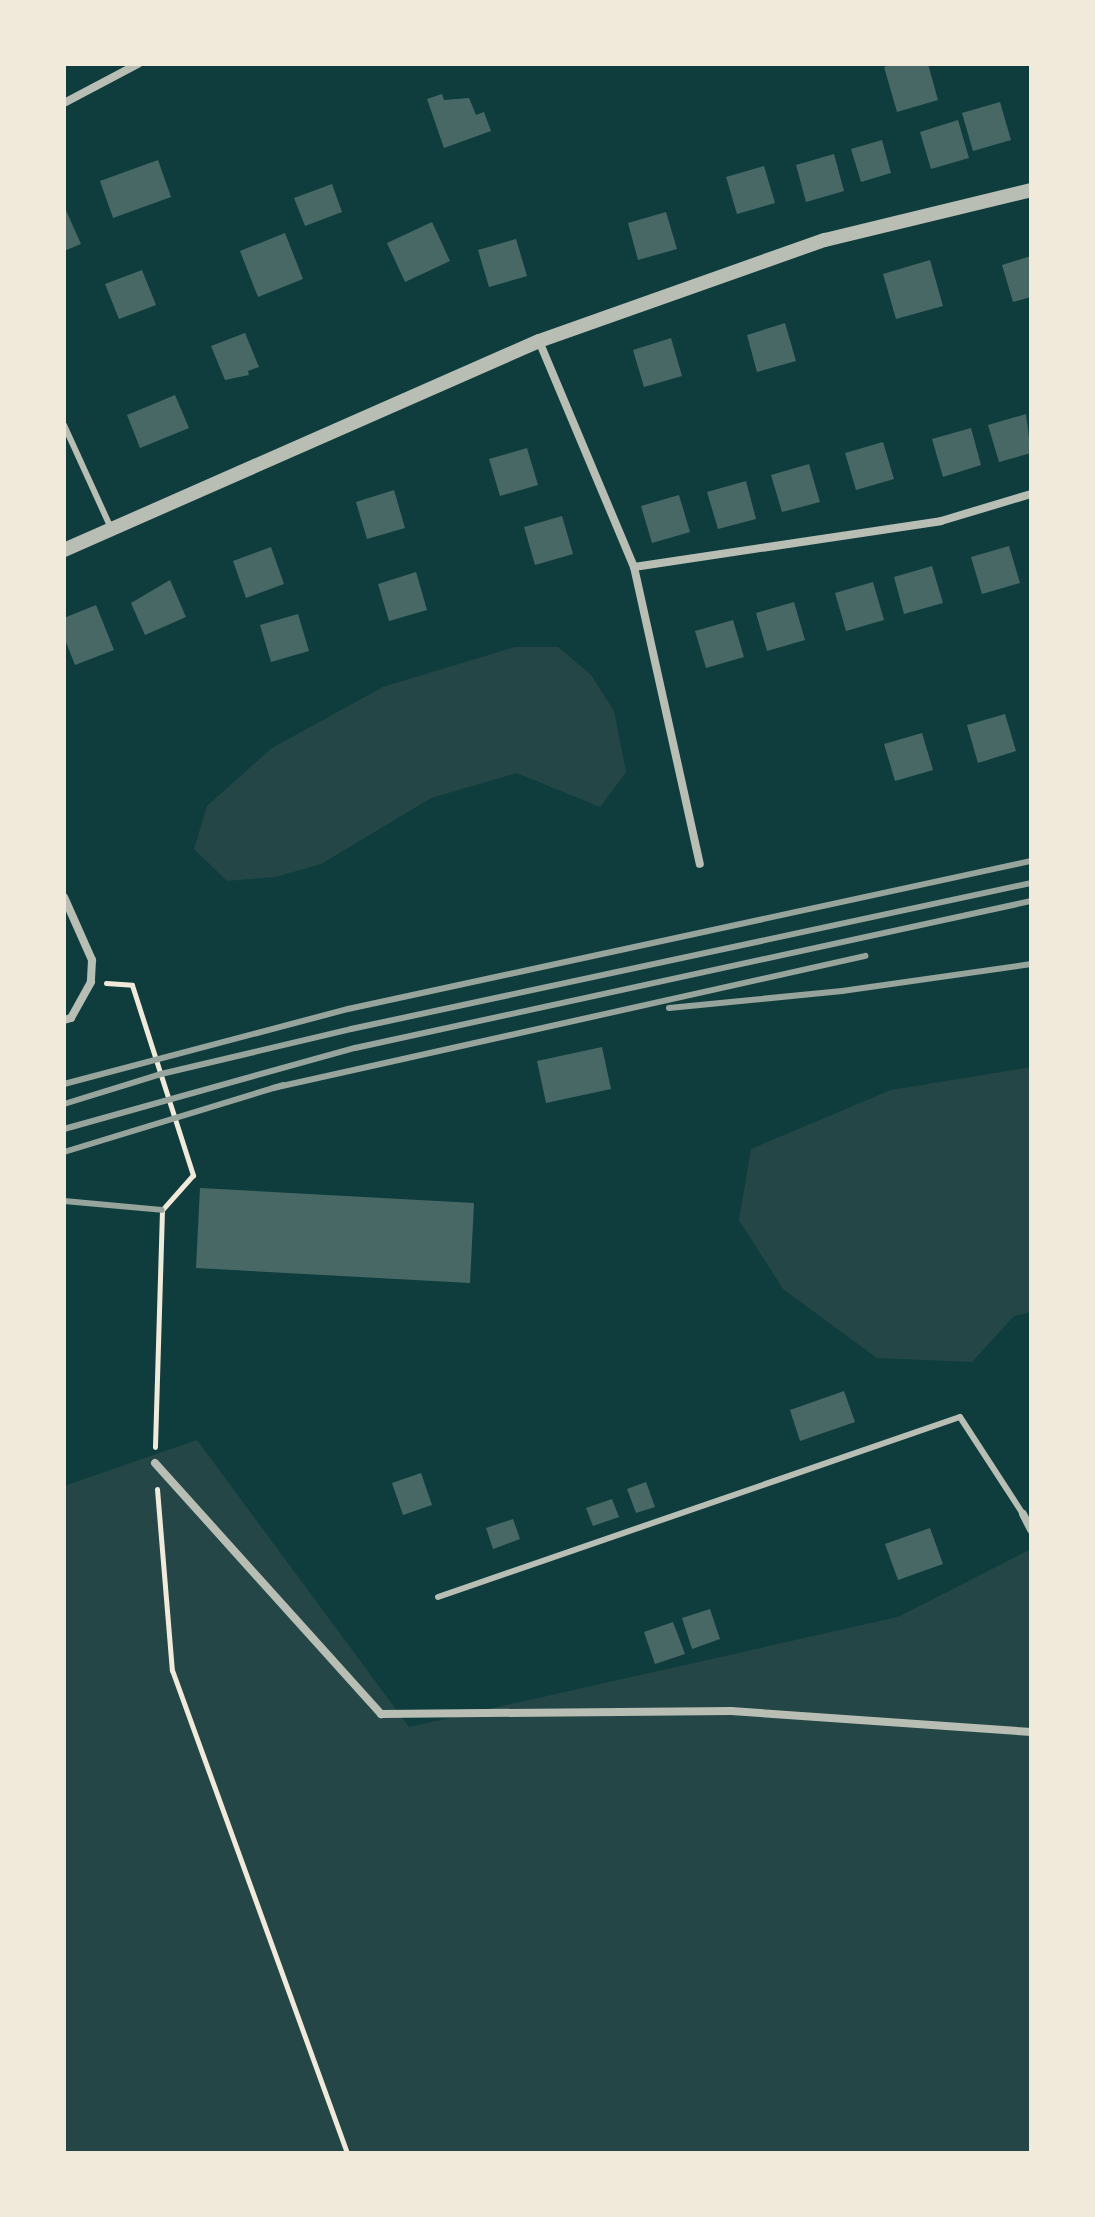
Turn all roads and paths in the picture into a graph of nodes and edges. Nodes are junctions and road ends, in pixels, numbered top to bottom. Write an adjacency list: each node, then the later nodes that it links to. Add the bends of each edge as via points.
1 (138, 64): 2 (street)
2 (64, 103)
3 (1031, 190): 4 (street, via 825,240)
4 (539, 341): 7 (street); 9 (street)
5 (64, 425): 7 (lane)
6 (1031, 494): 9 (street, via 941,521)
7 (110, 526): 8 (street)
8 (64, 550)
9 (634, 567): 10 (street)
10 (700, 864)
11 (64, 897): 12 (street, via 92,960)
12 (91, 982): 13 (street, via 71,1018); 14 (path, via 132,985 193,1175 162,1210)
13 (64, 1020)
14 (155, 1463): 18 (street, via 381,1714 731,1711); 19 (path, via 172,1670)
15 (1023, 1514): 16 (street); 17 (lane, via 960,1417)
16 (1031, 1530)
17 (438, 1597)
18 (1031, 1732)
19 (347, 2153)

